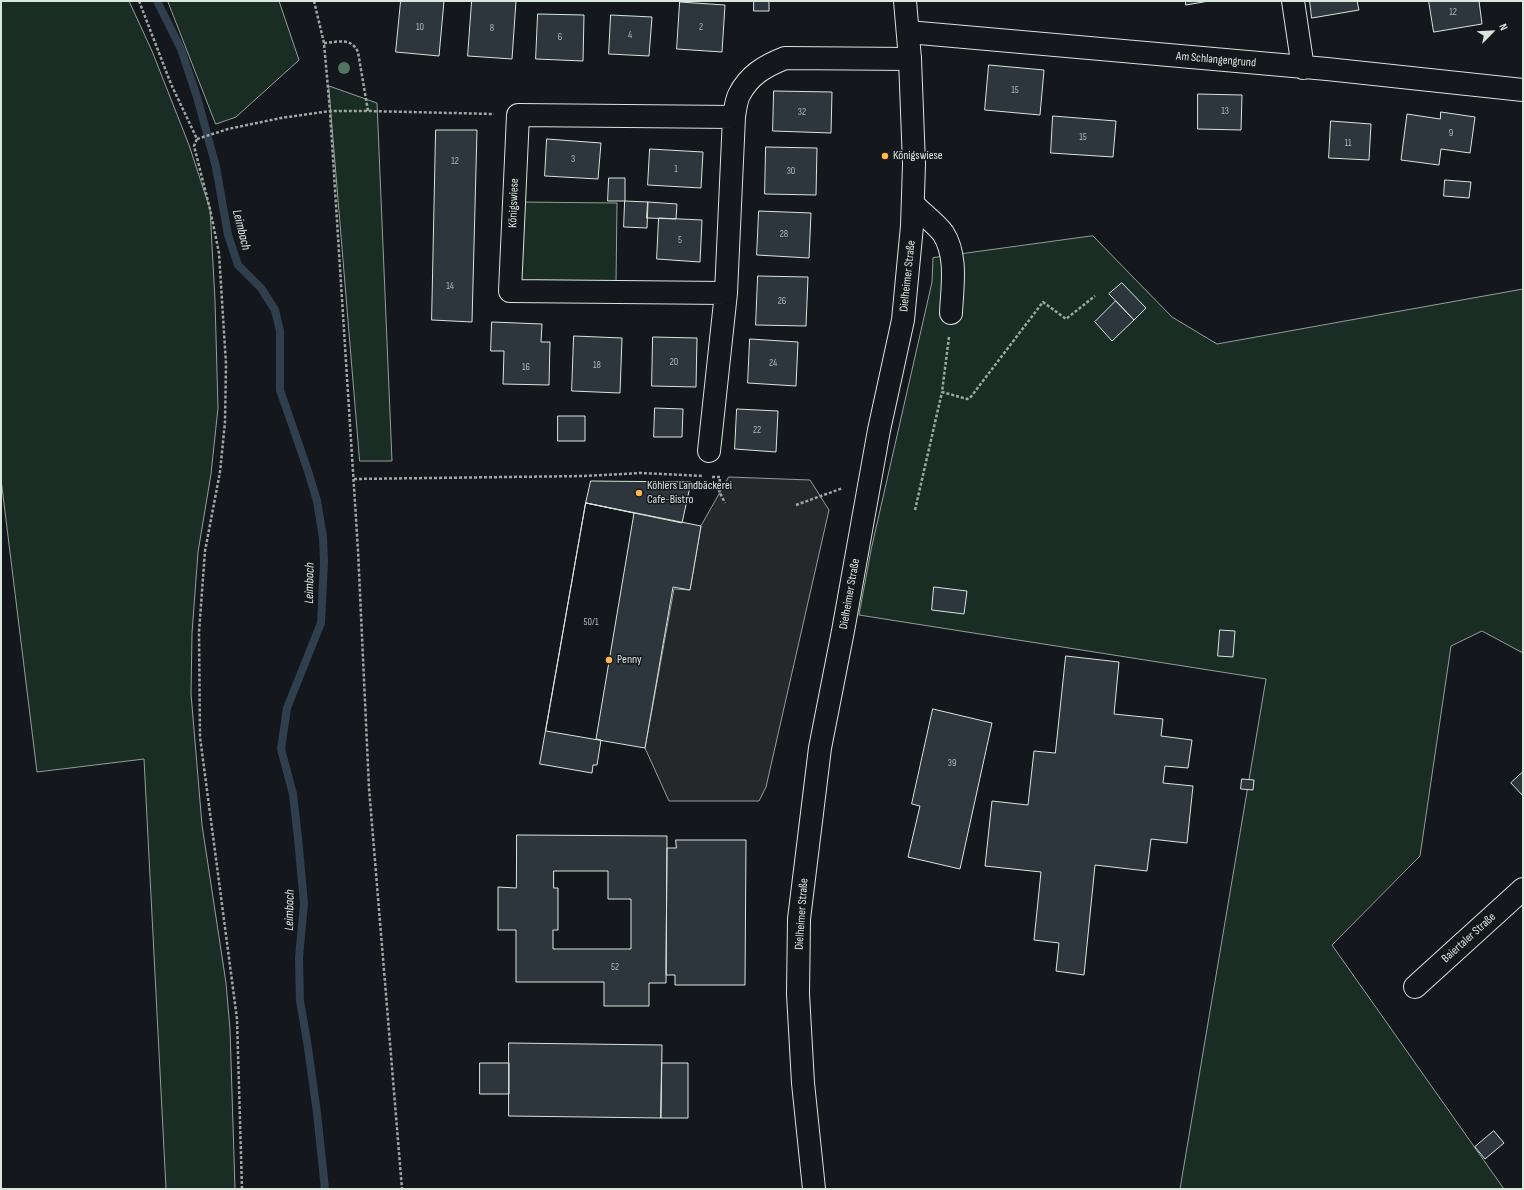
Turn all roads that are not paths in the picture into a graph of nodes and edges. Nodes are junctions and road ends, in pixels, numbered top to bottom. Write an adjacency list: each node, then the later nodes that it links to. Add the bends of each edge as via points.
1 (906, 1): 3 (street, Dielheimer Straße)
2 (1293, 1): 5 (street)
3 (908, 32): 4 (street, Dielheimer Straße); 5 (street, Am Schlangengrund)
4 (910, 59): 7 (street, via 785,58 766,66 750,79 739,96); 8 (street, Dielheimer Straße)
5 (1304, 68): 6 (street, Am Schlangengrund)
6 (1523, 90)
7 (734, 117): 9 (street); 9 (street, Königswiese, via 518,115 510,291)
8 (914, 205): 10 (street, via 942,233 952,253); 14 (street, Dielheimer Straße, via 903,320 879,430 820,748 799,919 798,994 803,1083)
9 (726, 293): 11 (street)
10 (951, 313)
11 (709, 451)
12 (1523, 889): 13 (street, Baiertaler Straße)
13 (1415, 987)
14 (814, 1189)

